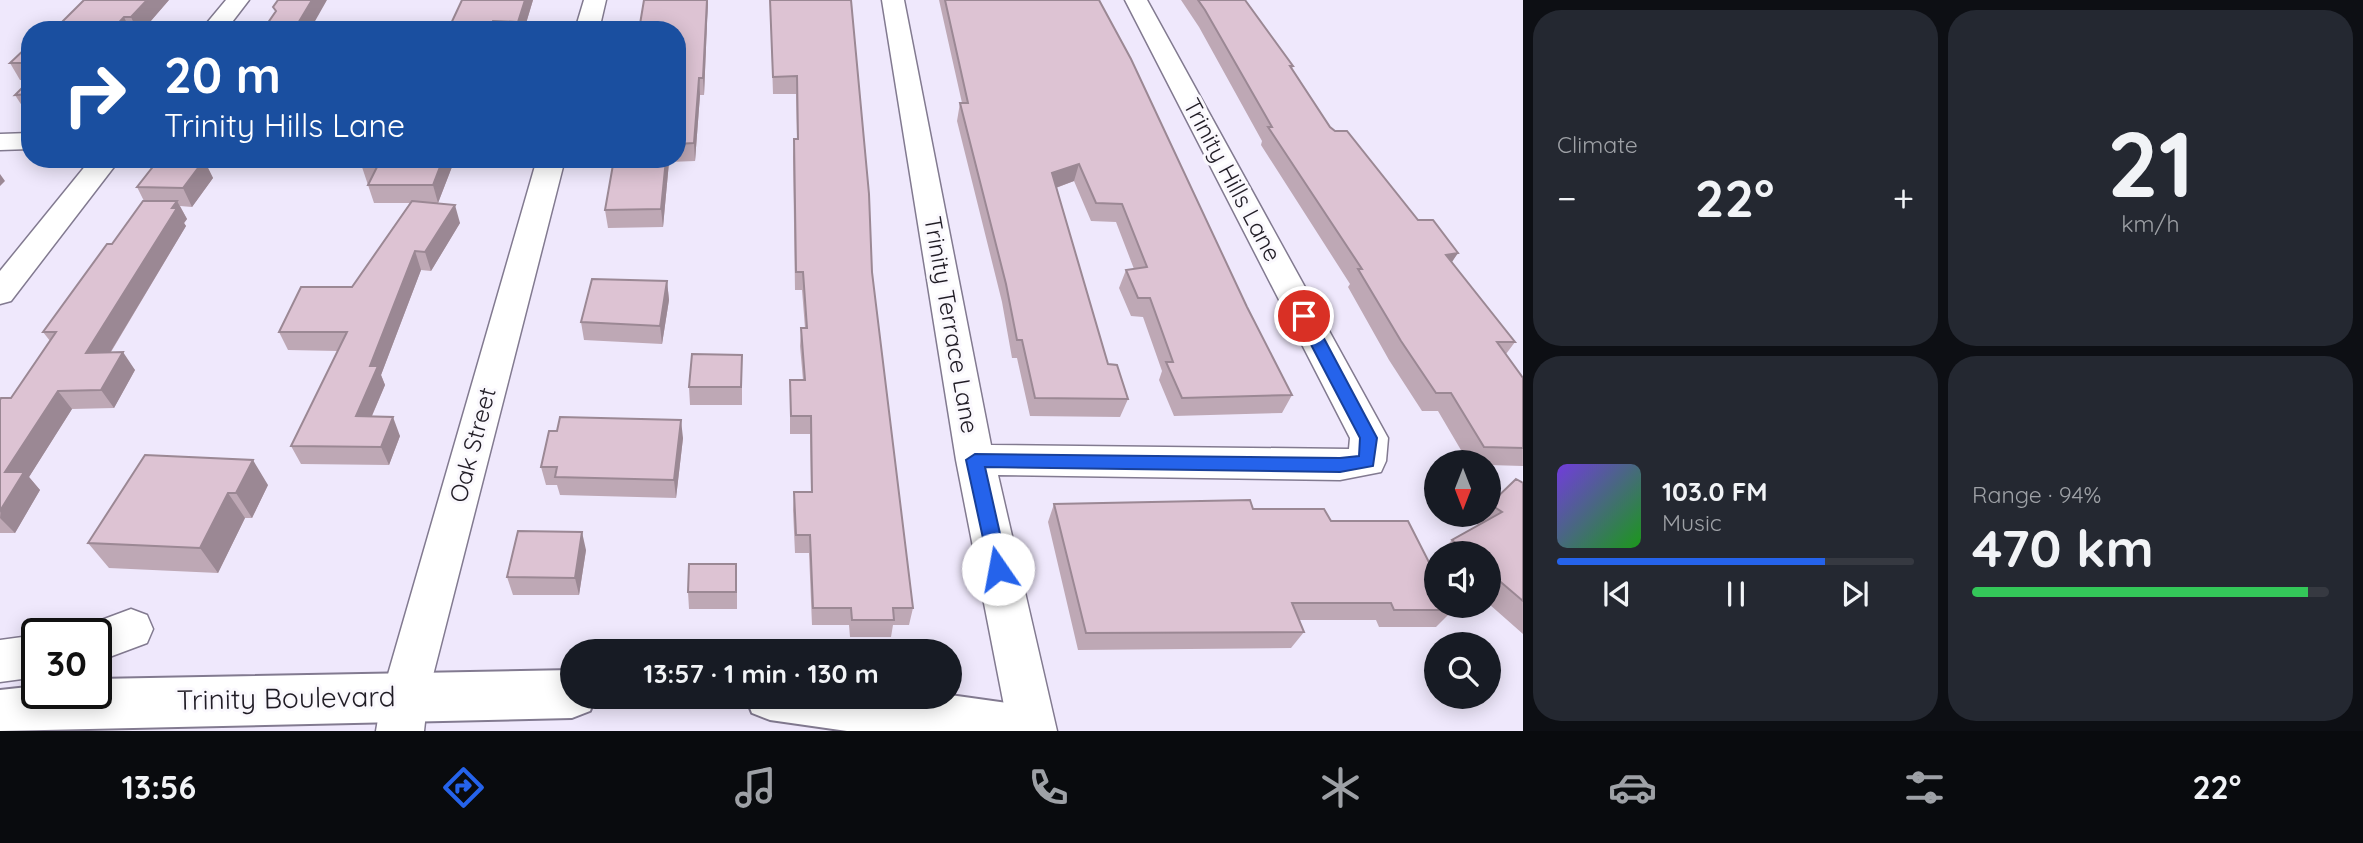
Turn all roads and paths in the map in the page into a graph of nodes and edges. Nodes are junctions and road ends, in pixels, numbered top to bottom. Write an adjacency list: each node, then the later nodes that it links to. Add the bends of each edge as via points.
1 (238, 0): 5 (street)
2 (595, 0): 6 (street)
3 (893, 0): 12 (street, Trinity Terrace Lane)
4 (1136, 0): 12 (street, Trinity Hills Lane, via 1368,438 1367,461 1340,465)
5 (221, 21)
6 (589, 21)
7 (21, 141): 8 (street)
8 (0, 142)
9 (99, 168): 11 (street)
10 (549, 168): 17 (street, Oak Street)
11 (0, 293)
12 (975, 460): 19 (street, Trinity Terrace Lane)
13 (21, 658): 14 (street)
14 (0, 661)
15 (560, 695): 17 (main road, Trinity Boulevard)
16 (867, 709): 19 (main road)
17 (402, 713): 18 (main road, Trinity Boulevard, via 96,703)
18 (0, 715)
19 (1031, 731)

